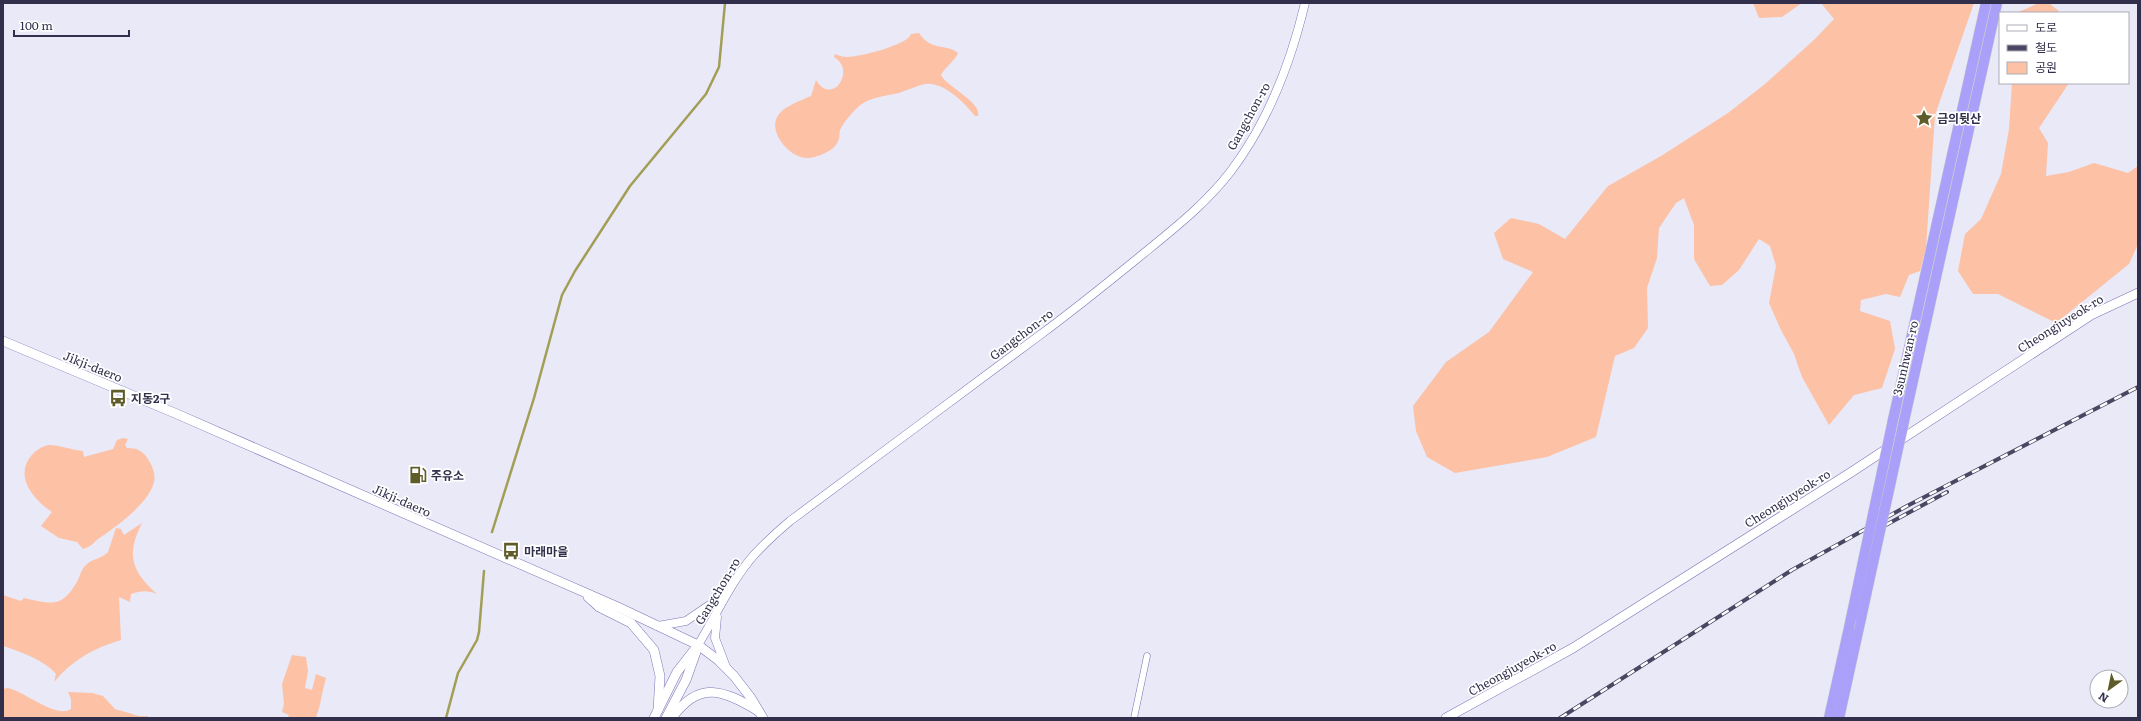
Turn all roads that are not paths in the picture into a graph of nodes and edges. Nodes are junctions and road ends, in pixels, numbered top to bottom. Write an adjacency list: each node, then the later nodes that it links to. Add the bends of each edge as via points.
1 (1305, 3): 6 (street, Gangchon-ro, via 1281,81 1258,129 1231,170 1204,202 1085,302 790,521 754,556)
2 (1986, 3): 19 (highway, 3sunhwan-ro, bridge)
3 (1997, 3): 20 (highway, 3sunhwan-ro, bridge)
4 (2138, 293): 18 (main road, Cheongjuyeok-ro, via 2091,315 1857,469 1573,648)
5 (3, 342): 7 (main road, Jikji-daero, via 177,414)
6 (735, 582): 8 (street, Gangchon-ro); 9 (street, via 711,604 686,621)
7 (585, 593): 9 (main road, Jikji-daero); 13 (main road, via 599,607 630,623 654,650 660,676)
8 (718, 613): 10 (street, Gangchon-ro); 12 (street, via 715,638)
9 (658, 626): 10 (main road, Jikji-daero)
10 (698, 645): 12 (main road, Jikji-daero); 13 (main road, via 677,672); 15 (main road, via 686,680)
11 (1147, 656): 17 (street)
12 (726, 668): 14 (main road, Jikji-daero, via 742,685)
13 (656, 714)
14 (762, 715): 16 (main road, via 726,693 712,692 698,695 681,706)
15 (666, 718)
16 (672, 718)
17 (1134, 718)
18 (1446, 718)
19 (1828, 718)
20 (1839, 718)

